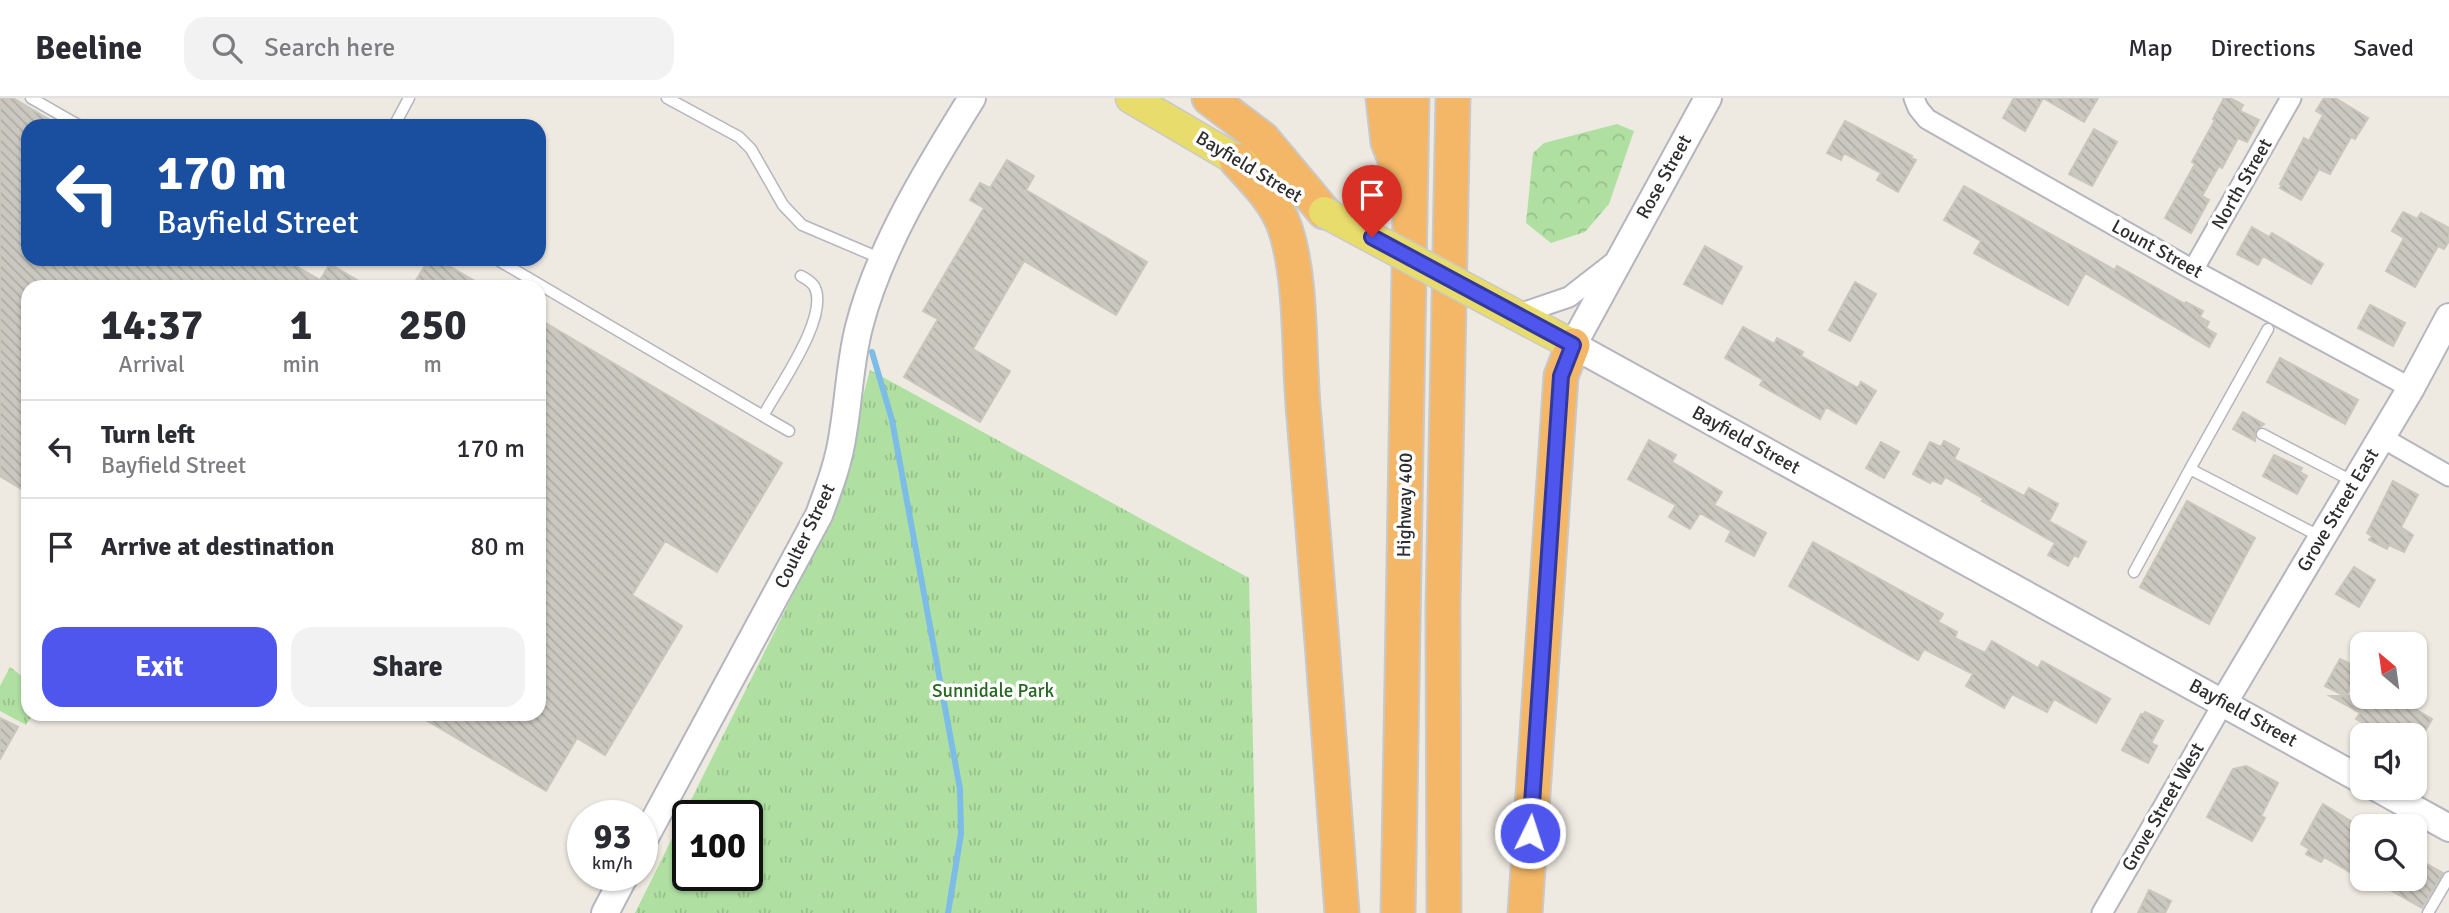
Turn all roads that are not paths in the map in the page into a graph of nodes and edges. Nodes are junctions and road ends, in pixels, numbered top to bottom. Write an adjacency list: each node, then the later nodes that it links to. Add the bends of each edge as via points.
1 (31, 98): 13 (lane)
2 (409, 98): 14 (lane)
3 (667, 98): 19 (lane, via 739,137 751,149 783,205 802,225)
4 (972, 98): 19 (street, Coulter Street)
5 (1131, 98): 15 (main road, Bayfield Street)
6 (1209, 98): 17 (highway, via 1263,139)
7 (1383, 98): 16 (highway, via 1388,142)
8 (1412, 98): 16 (highway, Highway 400)
9 (1453, 98): 49 (highway, Highway 400, via 1443,606)
10 (1708, 98): 18 (street, Rose Street)
11 (1914, 98): 21 (street, Lount Street, via 1927,119)
12 (2291, 98): 21 (street, North Street)
13 (68, 119)
14 (398, 119)
15 (1236, 160): 17 (main road, Bayfield Street); 47 (highway, via 1267,195 1284,225 1293,256)
16 (1411, 199): 48 (highway, Highway 400)
17 (1324, 212): 25 (main road, Bayfield Street, bridge)
18 (1620, 256): 25 (street, Rose Street, via 1569,297); 28 (street, Rose Street)
19 (883, 260): 42 (street, Coulter Street, via 859,327 843,435 820,515)
20 (508, 266): 23 (lane)
21 (2193, 270): 29 (street, Lount Street)
22 (801, 275): 30 (lane, via 813,285 818,303 813,327)
23 (532, 280)
24 (546, 289): 30 (lane)
25 (1516, 315): 28 (main road, Bayfield Street)
26 (2449, 317): 29 (street, Grove Street East)
27 (2267, 329): 34 (lane)
28 (1573, 345): 39 (street, Bayfield Street); 50 (highway, via 1561,376)
29 (2411, 388): 33 (street, Grove Street East)
30 (762, 416): 31 (lane)
31 (789, 431)
32 (2262, 434): 36 (lane)
33 (2381, 437): 35 (street); 36 (street, Grove Street East)
34 (2190, 469): 37 (lane); 38 (lane)
35 (2449, 476)
36 (2354, 482): 37 (street, Grove Street East)
37 (2322, 537): 39 (street, Grove Street East)
38 (2134, 572)
39 (2224, 702): 40 (street, Bayfield Street); 51 (street, Grove Street West)
40 (2350, 772)
41 (2399, 800): 43 (street)
42 (658, 814)
43 (2449, 828)
44 (2449, 877): 52 (lane)
45 (617, 891): 46 (street)
46 (605, 913)
47 (1342, 913)
48 (1398, 913)
49 (1444, 913)
50 (1525, 913)
51 (2102, 913)
52 (2428, 913)

